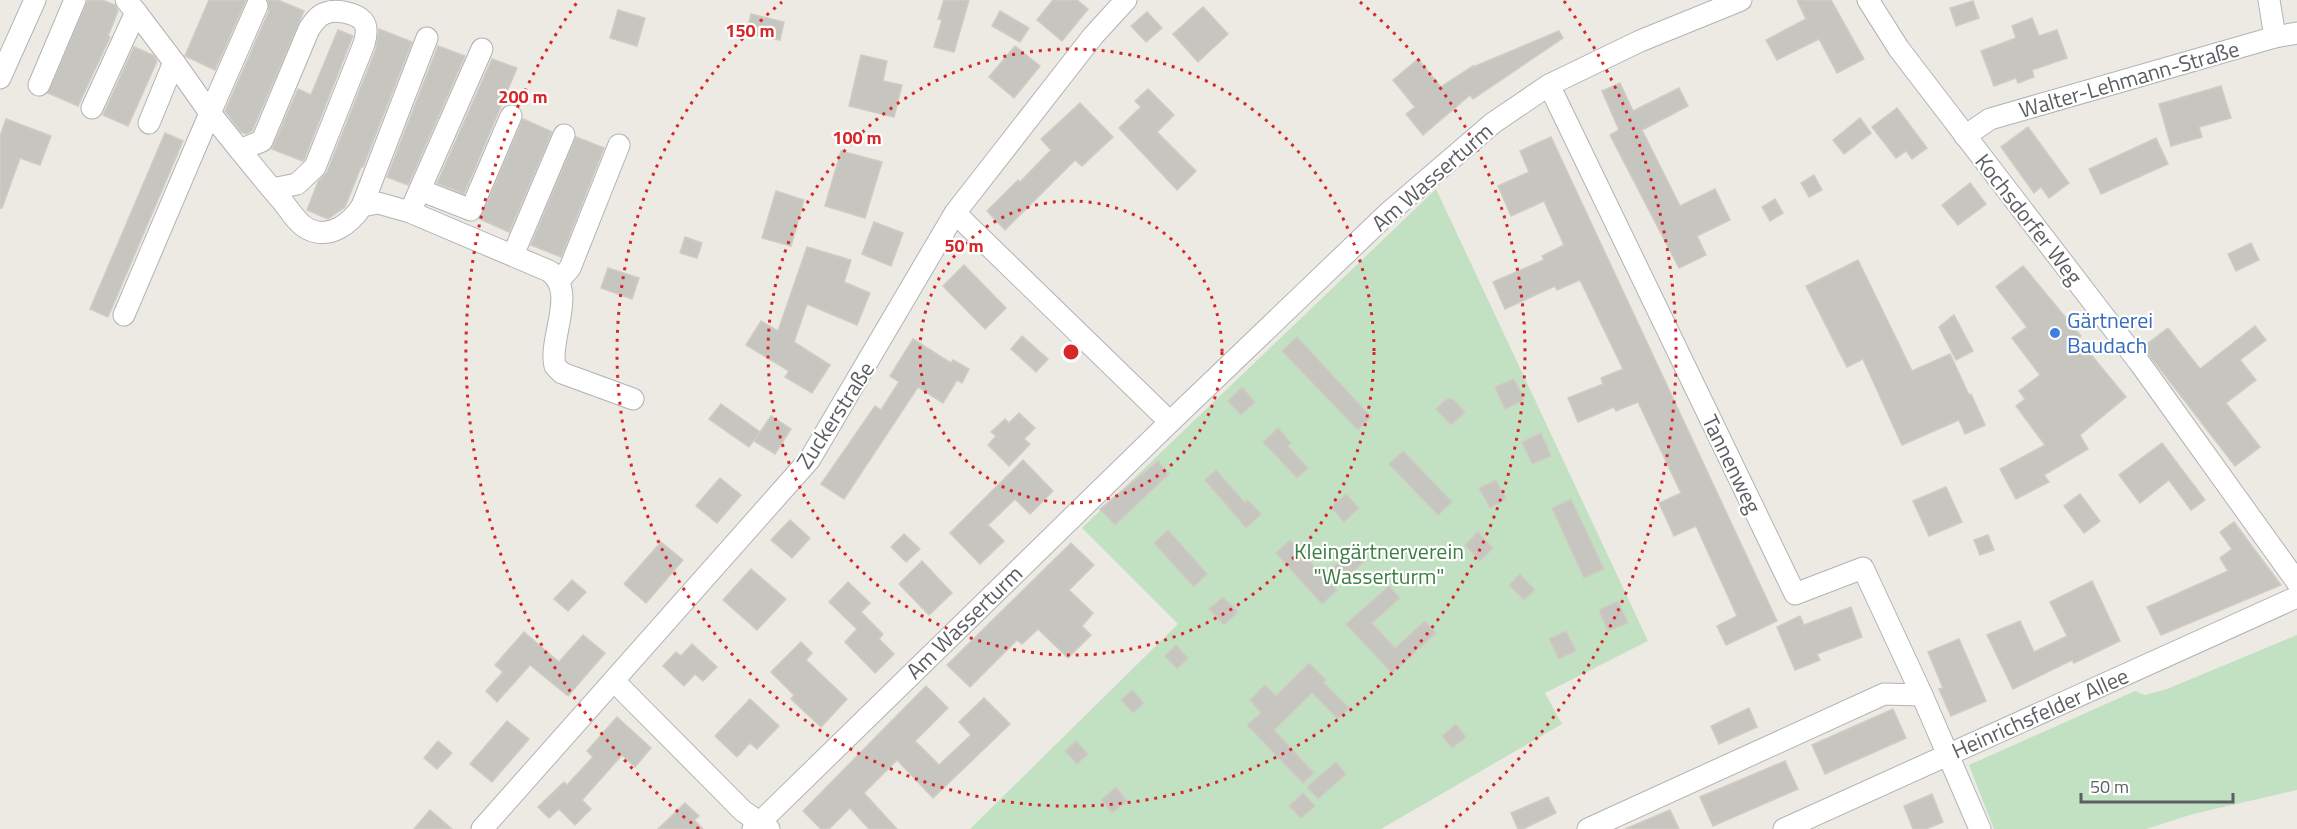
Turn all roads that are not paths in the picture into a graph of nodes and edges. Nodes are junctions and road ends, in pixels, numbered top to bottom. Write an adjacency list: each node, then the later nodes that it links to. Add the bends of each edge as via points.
1 (35, 0): 14 (street)
2 (75, 0): 15 (street)
3 (1126, 0): 30 (street, Zuckerstraße, via 1093,36)
4 (1741, 0): 16 (street, Am Wasserturm, via 1640,41)
5 (1868, 0): 22 (street, Kochsdorfer Weg, via 1899,49)
6 (2269, 0): 10 (street)
7 (131, 6): 13 (street); 17 (street)
8 (257, 6): 18 (street)
9 (2297, 33): 10 (street, Walter-Lehmann-Straße)
10 (2275, 37): 22 (street, Walter-Lehmann-Straße, via 1990,119)
11 (427, 38): 27 (street)
12 (482, 49): 26 (street)
13 (174, 62): 18 (street); 20 (street)
14 (0, 78)
15 (39, 85)
16 (1549, 85): 36 (street, Am Wasserturm, via 1493,123 1387,214); 40 (street, Tannenweg, via 1795,594 1863,568)
17 (92, 108)
18 (210, 113): 24 (street); 34 (street)
19 (511, 116): 28 (street)
20 (149, 123)
21 (564, 135): 32 (street)
22 (1965, 136): 37 (street, Kochsdorfer Weg, via 2139,362)
23 (618, 145): 33 (street, via 570,268 563,276)
24 (240, 150): 25 (street); 25 (street, via 261,141 315,20 340,11 363,21 364,44 315,167 297,184)
25 (272, 189): 27 (street, via 304,227 320,232 345,226)
26 (420, 190): 28 (street); 29 (street)
27 (362, 206): 29 (street, via 378,203)
28 (471, 210): 31 (street)
29 (410, 212): 31 (street)
30 (955, 213): 36 (street); 39 (street, Zuckerstraße, via 810,459)
31 (462, 234): 32 (street)
32 (513, 255): 33 (street)
33 (556, 276): 35 (street, via 561,317 553,347 555,366 562,373)
34 (124, 315)
35 (633, 399)
36 (1170, 422): 42 (street, Am Wasserturm)
37 (2297, 582)
38 (2297, 597): 41 (street, Heinrichsfelder Allee)
39 (614, 681): 42 (street, Am Wasserturm); 43 (street, Zuckerstraße)
40 (1922, 694): 41 (street, Tannenweg); 44 (street, via 1884,694)
41 (1949, 754): 45 (street, Heinrichsfelder Allee); 46 (street, Tannenweg)
42 (760, 827)
43 (482, 829)
44 (1588, 829)
45 (1784, 829)
46 (1980, 829)

